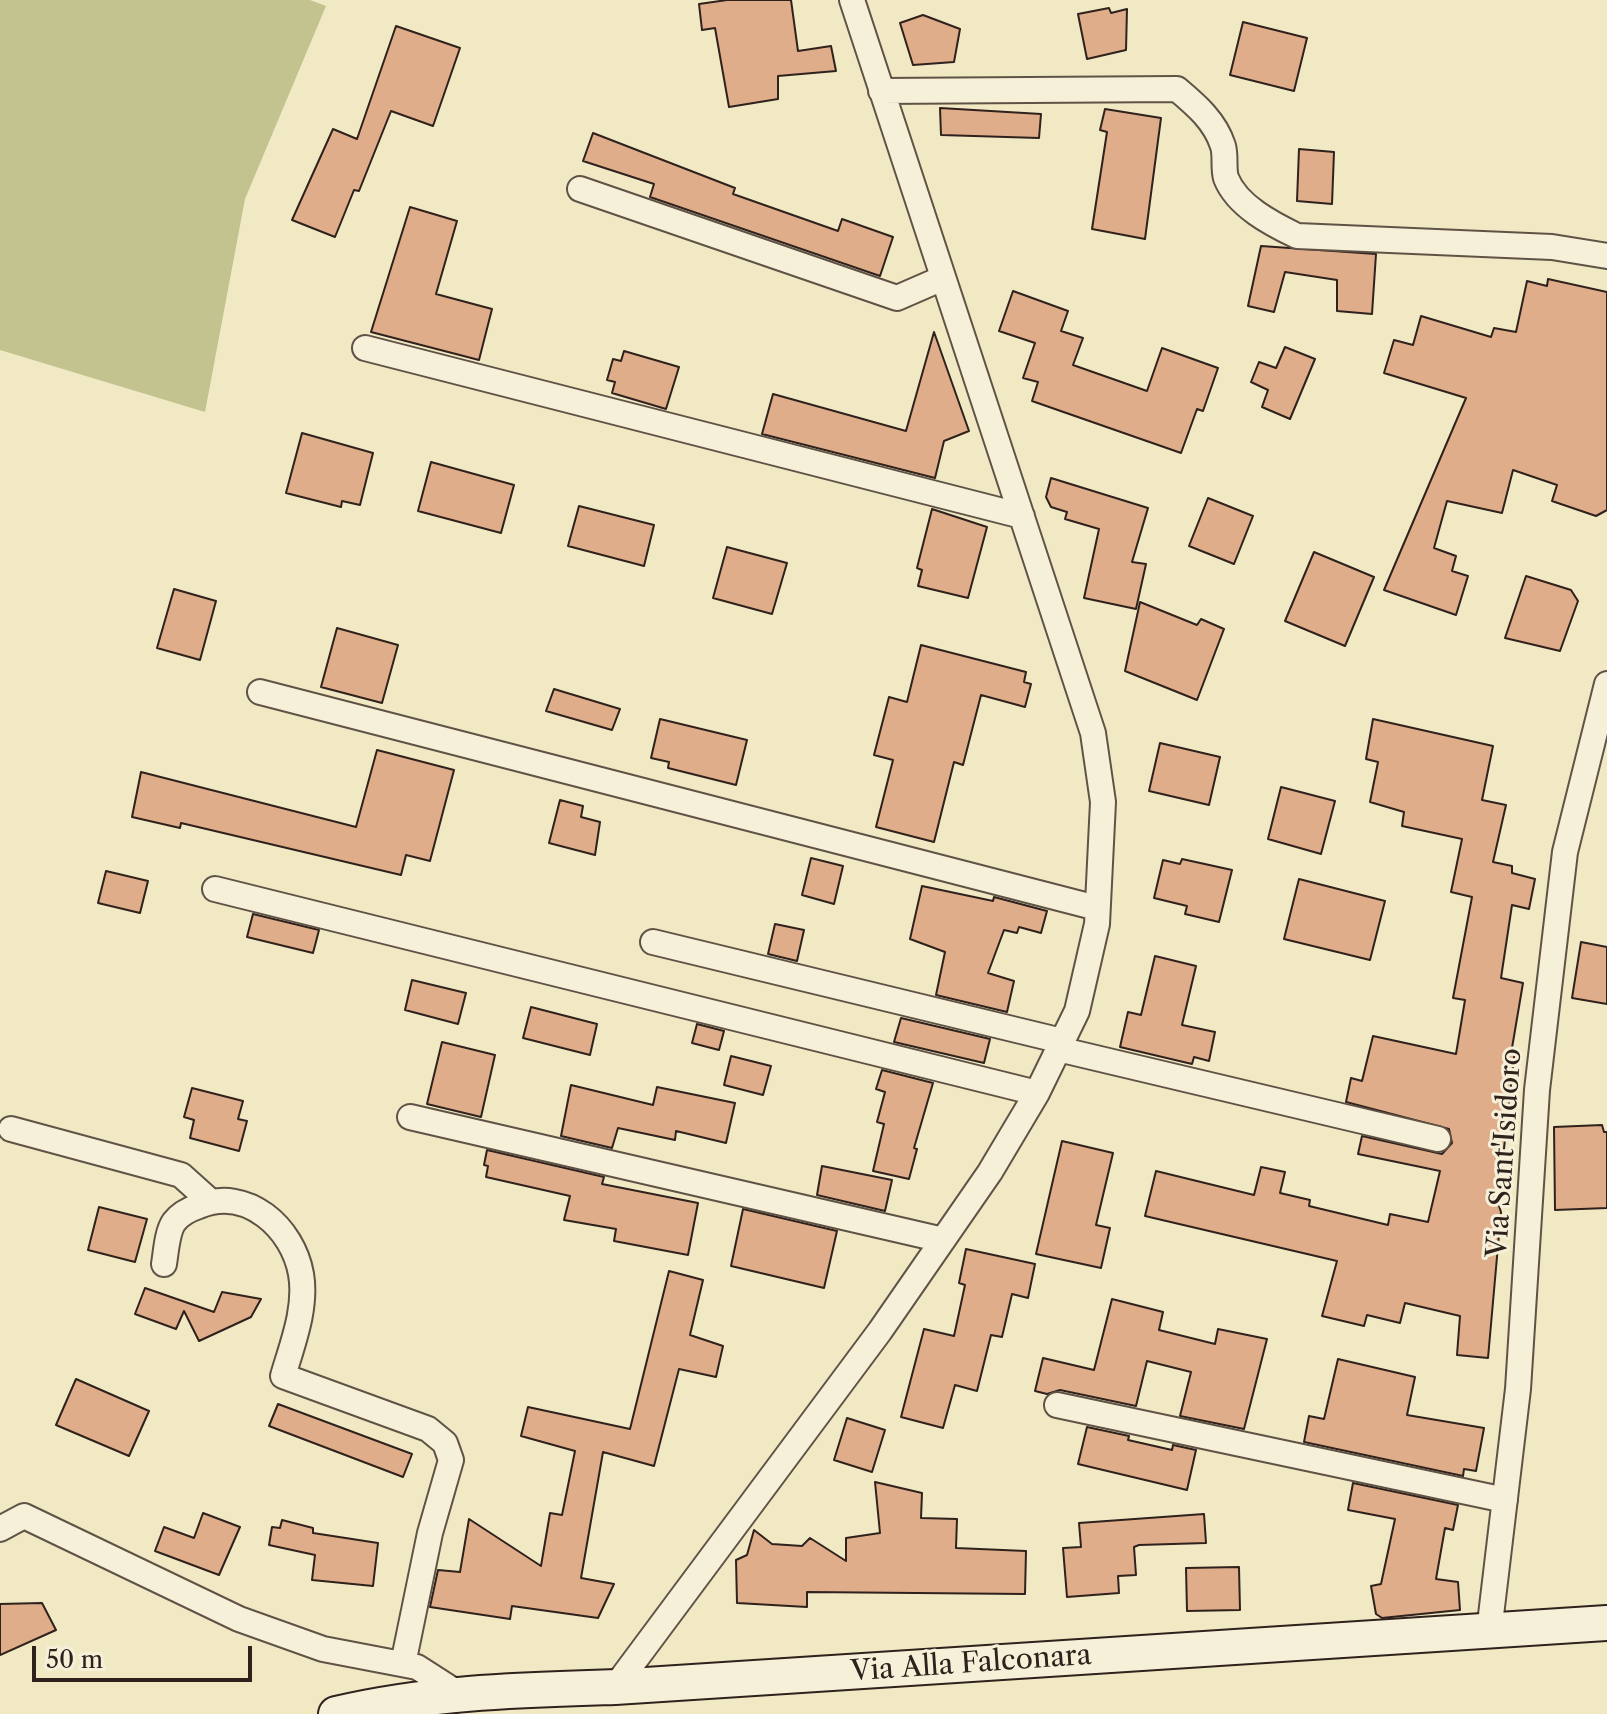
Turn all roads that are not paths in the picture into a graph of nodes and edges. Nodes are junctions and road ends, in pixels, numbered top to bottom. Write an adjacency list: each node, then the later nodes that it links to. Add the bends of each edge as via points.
1 (852, 0): 2 (street)
2 (881, 91): 4 (street, via 1177,89 1206,114 1223,147 1226,177 1239,196 1267,221 1297,236 1552,247); 5 (street)
3 (580, 189): 5 (street, via 897,298)
4 (1607, 256)
5 (943, 278): 7 (street)
6 (365, 348): 7 (street)
7 (1022, 516): 11 (street, via 1093,733 1103,802)
8 (1607, 684): 22 (street, Via Sant'Isidoro, via 1565,852 1537,1090 1518,1389)
9 (260, 692): 11 (street)
10 (215, 889): 14 (street)
11 (1097, 908): 13 (street, via 1077,1011)
12 (653, 942): 13 (street)
13 (1060, 1045): 14 (street); 17 (street)
14 (1037, 1093): 19 (street)
15 (410, 1117): 19 (street)
16 (11, 1129): 18 (street, via 181,1175)
17 (1438, 1139)
18 (210, 1201): 20 (street, via 172,1224); 26 (street, via 251,1205 283,1232 294,1253 302,1275 301,1309 283,1376 428,1429 445,1443 451,1460)
19 (943, 1240): 27 (street)
20 (164, 1264)
21 (1057, 1405): 22 (street)
22 (1505, 1500): 25 (street, Via Sant'Isidoro)
23 (0, 1529): 26 (street, via 24,1516 239,1619 323,1649)
24 (1607, 1623): 25 (street, Via Alla Falconara)
25 (1489, 1632): 27 (street, Via Alla Falconara)
26 (403, 1664): 28 (street)
27 (615, 1687): 28 (street, Via Alla Falconara)
28 (456, 1692): 29 (street, Via Alla Falconara)
29 (385, 1708): 30 (street, Via Alla Falconara)
30 (336, 1714)

